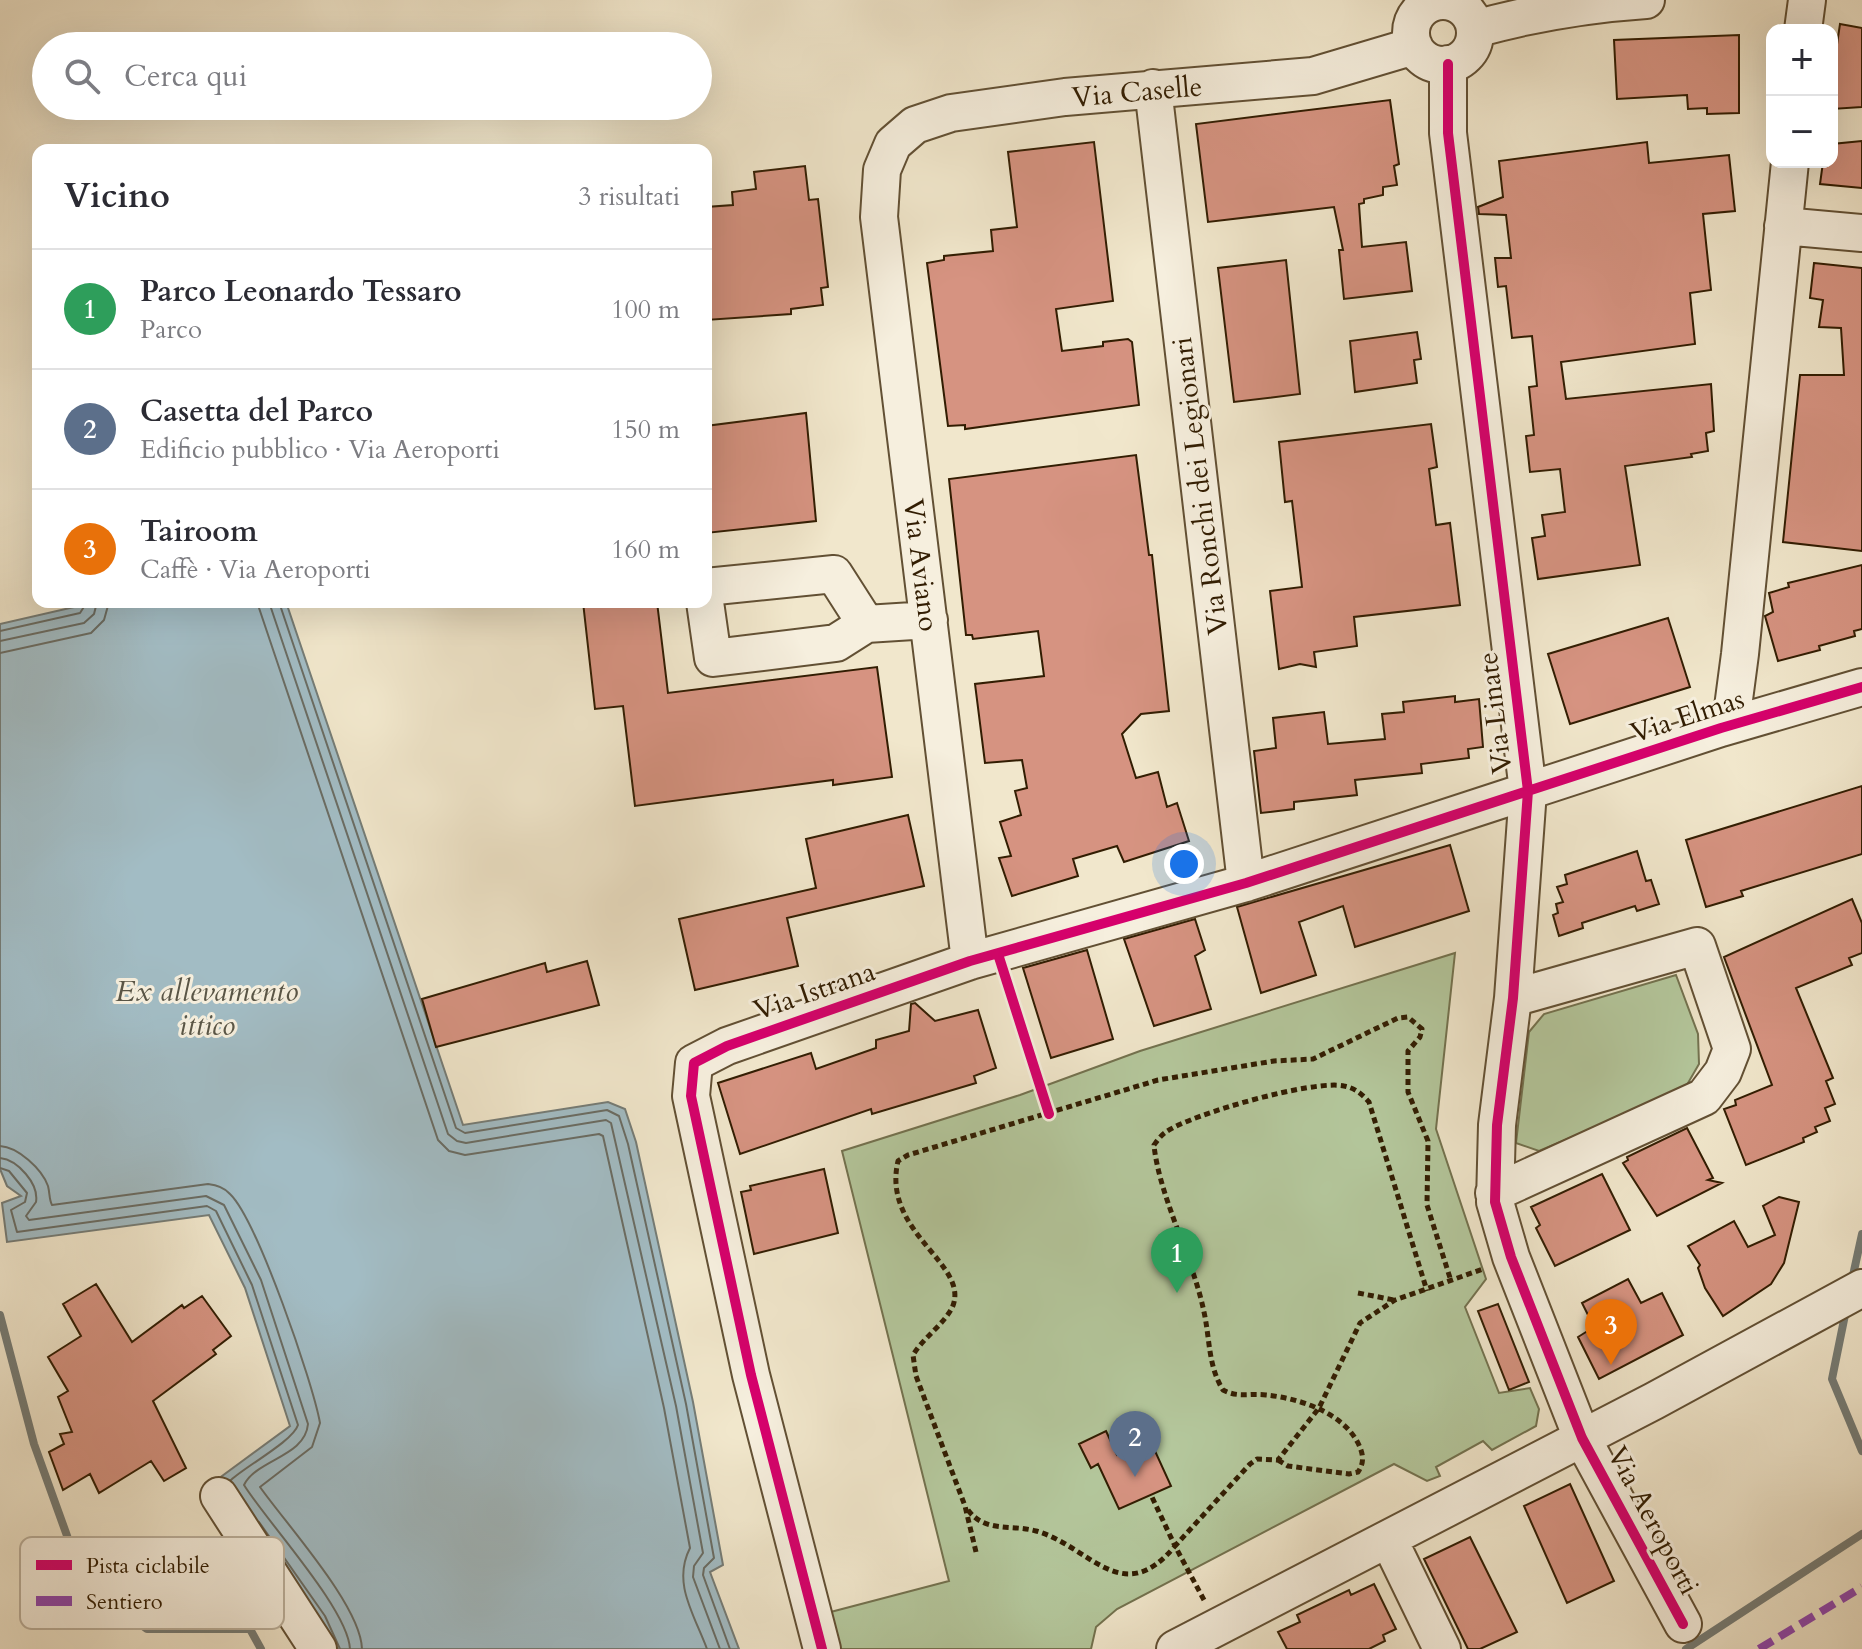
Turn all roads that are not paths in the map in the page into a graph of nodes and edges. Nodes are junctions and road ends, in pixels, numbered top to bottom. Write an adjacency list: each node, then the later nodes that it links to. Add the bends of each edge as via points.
1 (1646, 0): 4 (street)
2 (1807, 0): 5 (street)
3 (1437, 1): 6 (street, via 1466,10); 7 (street, via 1414,18)
4 (1586, 2): 6 (street)
5 (1804, 24)
6 (1475, 29): 8 (street, via 1469,52)
7 (1414, 46): 8 (street, via 1428,61); 9 (street, Via Caselle, via 1313,76)
8 (1448, 64): 20 (street, Via Linate, via 1448,133)
9 (1153, 88): 11 (street, Via Caselle, via 951,113 915,125 893,144); 21 (street, Via Ronchi dei Legionari)
10 (1789, 168): 12 (street, Via Elmas)
11 (882, 170): 16 (street, Via Aviano, via 879,217)
12 (1783, 226): 13 (street); 19 (street, Via Elmas, via 1740,654 1733,707)
13 (1862, 233)
14 (712, 586): 17 (street, via 834,574)
15 (706, 608): 17 (street, via 713,658 836,643)
16 (929, 620): 17 (street); 22 (street, Via Aviano)
17 (866, 624)
18 (1862, 687): 19 (street, Via Elmas)
19 (1721, 728): 20 (street, Via Elmas)
20 (1528, 791): 21 (street, Via Istrana); 23 (street, Via Linate)
21 (1246, 883): 22 (street, Via Istrana)
22 (970, 961): 33 (street, Via Istrana, via 727,1046 694,1063 690,1079 751,1375)
23 (1513, 998): 24 (street, Via Linate); 24 (street, via 1697,946 1732,1049 1704,1097)
24 (1494, 1193): 26 (street, Via Linate, via 1511,1257)
25 (1862, 1288): 26 (street, Via Aeroporti)
26 (1582, 1438): 29 (street, Via Aeroporti); 31 (street, Via Aeroporti)
27 (219, 1496): 28 (street)
28 (246, 1537)
29 (1389, 1540): 34 (street, Via Aeroporti); 35 (street)
30 (284, 1596): 32 (street)
31 (1683, 1624)
32 (318, 1649)
33 (822, 1649)
34 (1175, 1649)
35 (1442, 1649)

